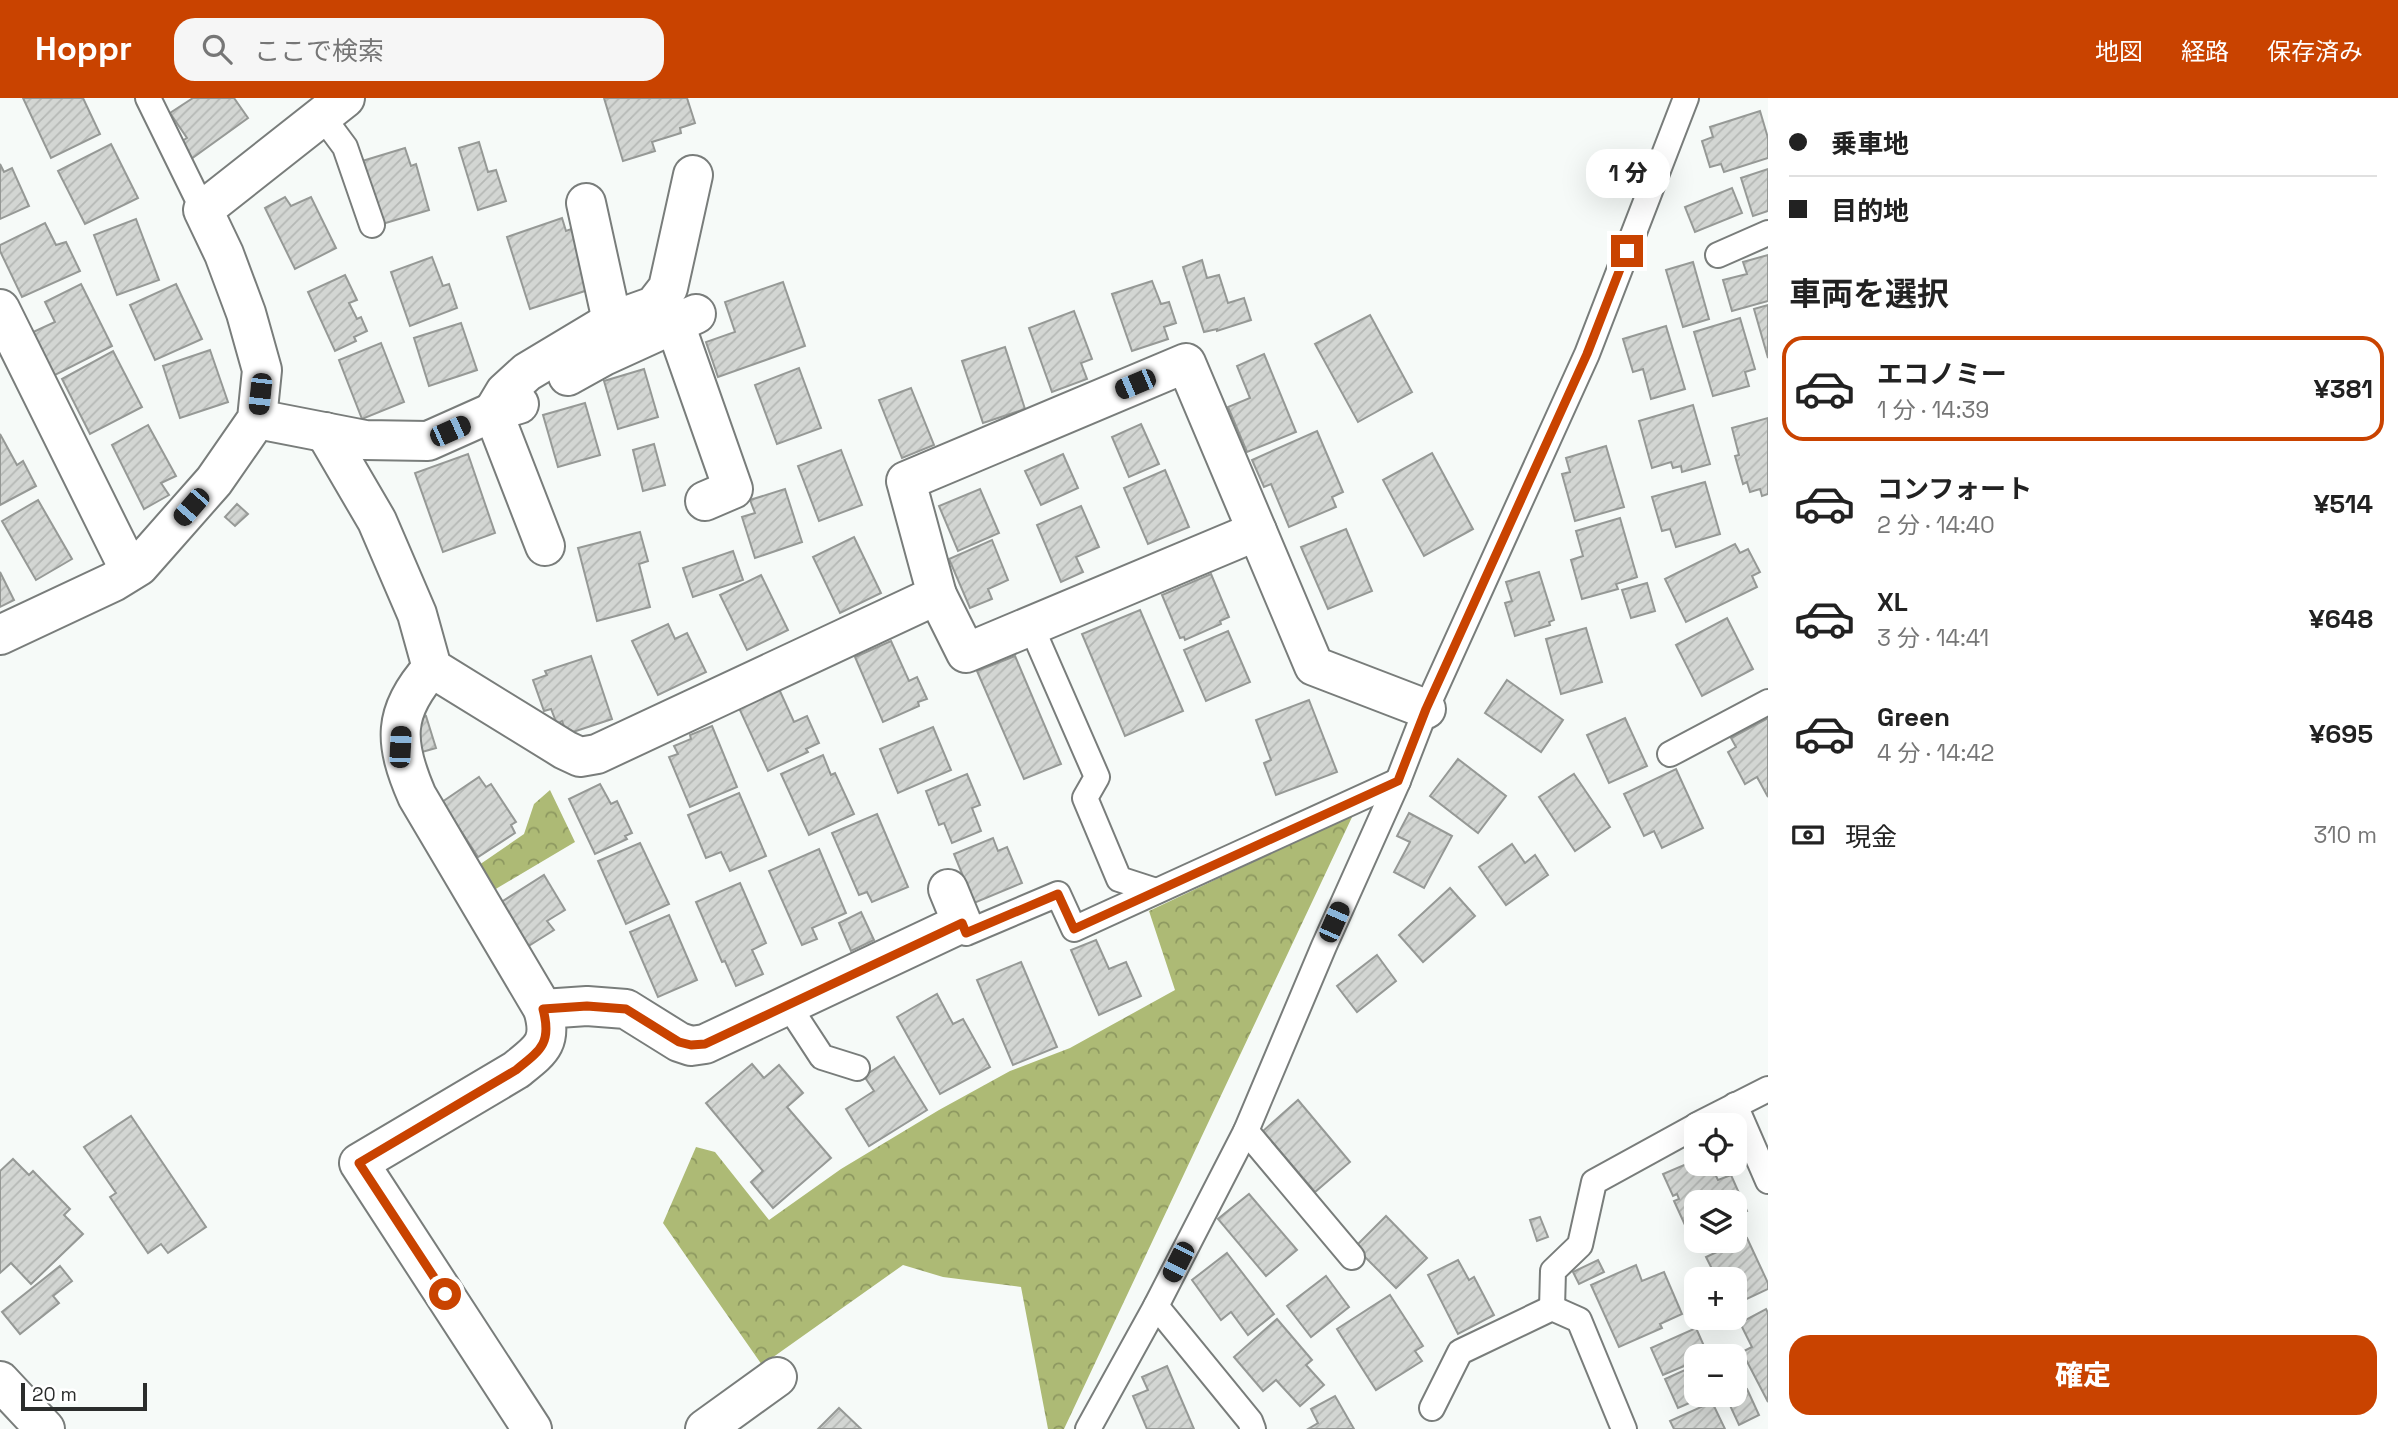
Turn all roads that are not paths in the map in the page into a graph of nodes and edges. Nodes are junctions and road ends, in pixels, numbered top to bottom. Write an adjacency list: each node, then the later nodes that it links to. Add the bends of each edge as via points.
1 (148, 98): 6 (lane)
2 (1686, 98): 24 (lane, via 1587,354)
3 (333, 107): 6 (street); 7 (lane)
4 (694, 175): 11 (street, via 668,288 654,306)
5 (586, 203): 11 (street)
6 (203, 210): 13 (street, via 246,313 262,370)
7 (372, 225)
8 (1768, 233): 9 (lane)
9 (1718, 255)
10 (0, 309): 18 (street)
11 (612, 321): 12 (street, via 527,372 505,392)
12 (493, 412): 14 (street, via 428,441 365,440); 15 (street, via 514,406 604,356 686,319 733,489); 17 (street)
13 (257, 419): 14 (street); 18 (street, via 214,481)
14 (325, 432): 22 (street, via 377,521 416,614)
15 (705, 501)
16 (1257, 531): 19 (street, via 1186,363 906,481); 20 (street); 24 (street, via 1314,666)
17 (545, 546)
18 (130, 571): 21 (street)
19 (937, 595): 20 (street, via 966,653); 22 (street, via 597,754 580,757)
20 (1031, 626): 28 (lane, via 1097,777 1085,798 1119,879)
21 (0, 635)
22 (432, 668): 31 (street, via 414,688 401,719 400,747 406,771)
23 (1768, 702): 25 (lane)
24 (1426, 709): 26 (lane)
25 (1670, 754)
26 (1398, 781): 28 (lane); 36 (lane)
27 (948, 889): 29 (street)
28 (1156, 891): 29 (lane, via 1074,929 1058,894 966,933)
29 (962, 923): 30 (street)
30 (788, 1005): 31 (street, via 705,1044 691,1045 626,1009); 32 (lane, via 822,1057)
31 (543, 1009): 46 (street, via 547,1040 533,1056 359,1163)
32 (857, 1068)
33 (1768, 1089): 34 (lane)
34 (1735, 1105): 35 (lane); 38 (lane)
35 (1720, 1113)
36 (1246, 1131): 39 (lane); 40 (lane)
37 (1684, 1133): 41 (lane, via 1594,1182 1580,1245 1553,1271)
38 (1768, 1181)
39 (1352, 1256)
40 (1156, 1306): 48 (lane); 49 (lane)
41 (1552, 1308): 44 (lane, via 1460,1352); 50 (lane, via 1579,1320)
42 (777, 1377): 47 (street)
43 (0, 1381): 45 (street)
44 (1432, 1408)
45 (45, 1429)
46 (532, 1429)
47 (705, 1429)
48 (1088, 1429)
49 (1253, 1429)
50 (1624, 1429)

